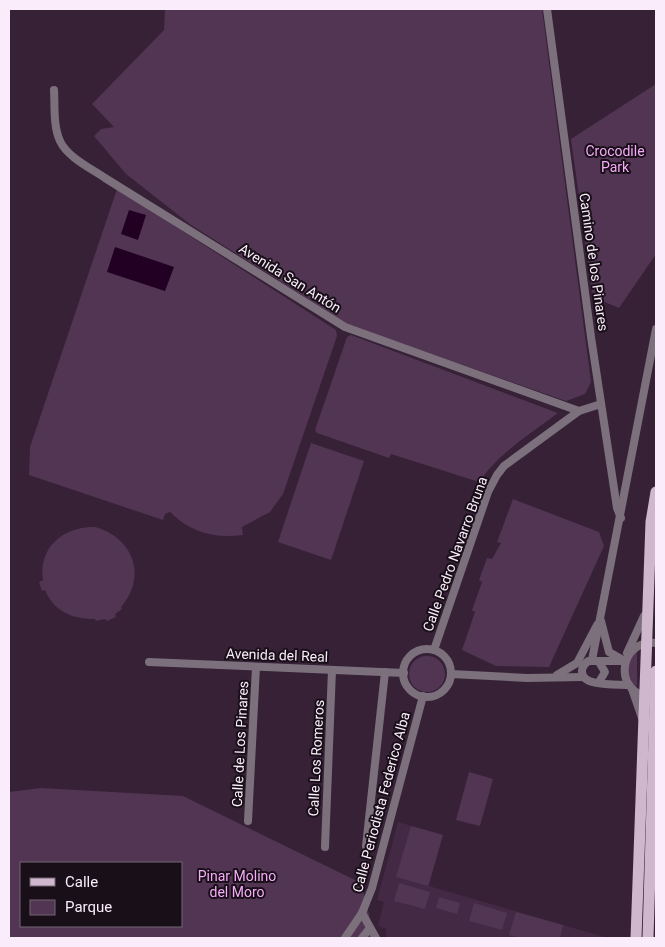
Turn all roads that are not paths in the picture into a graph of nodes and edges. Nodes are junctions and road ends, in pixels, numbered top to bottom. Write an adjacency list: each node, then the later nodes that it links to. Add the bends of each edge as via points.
1 (547, 9): 4 (street, Camino de los Pinares)
2 (54, 90): 5 (street, Avenida San Antón, via 60,142 73,156 345,327)
3 (656, 329): 7 (street)
4 (601, 404): 5 (street, Calle Pedro Navarro Bruna); 7 (street, Camino de los Pinares)
5 (579, 411): 11 (street, Calle Pedro Navarro Bruna, via 504,466 497,475 488,492)
6 (656, 492): 8 (main road, via 651,522)
7 (621, 518): 9 (street)
8 (650, 583): 10 (main road); 13 (street, via 646,590 644,619)
9 (600, 619): 12 (street); 13 (street, via 609,652); 21 (street, via 577,663)
10 (652, 643): 13 (street, via 634,649); 26 (main road)
11 (434, 650): 19 (street, via 413,654); 20 (street, via 447,659)
12 (595, 661): 13 (street); 22 (street, via 583,666); 23 (street, via 605,672)
13 (625, 661): 24 (street, via 625,678)
14 (149, 662): 15 (street, Avenida del Real)
15 (256, 667): 16 (street, Avenida del Real); 31 (street, Calle de Los Pinares)
16 (332, 670): 18 (street, Avenida del Real); 33 (street, Calle Los Romeros)
17 (656, 671): 27 (main road)
18 (385, 672): 19 (street, Avenida del Real); 32 (street)
19 (404, 672): 25 (street, via 409,688)
20 (451, 674): 21 (street); 25 (street, via 450,682 439,694)
21 (553, 677): 22 (street)
22 (583, 677): 23 (street, via 588,682)
23 (599, 682): 24 (street)
24 (630, 687): 26 (street); 28 (street)
25 (423, 696): 34 (street, Calle Periodista Federico Alba, via 372,888)
26 (644, 696): 27 (street); 28 (main road)
27 (656, 696): 30 (main road)
28 (644, 721): 39 (main road)
29 (656, 799): 30 (street)
30 (651, 820): 40 (main road)
31 (248, 822)
32 (366, 846)
33 (325, 847)
34 (362, 914): 35 (street, Calle Periodista Federico Alba); 36 (street, Calle Periodista Federico Alba)
35 (370, 928): 37 (street); 38 (street, Calle Periodista Federico Alba)
36 (345, 938)
37 (362, 938)
38 (376, 938)
39 (636, 938)
40 (648, 938)

